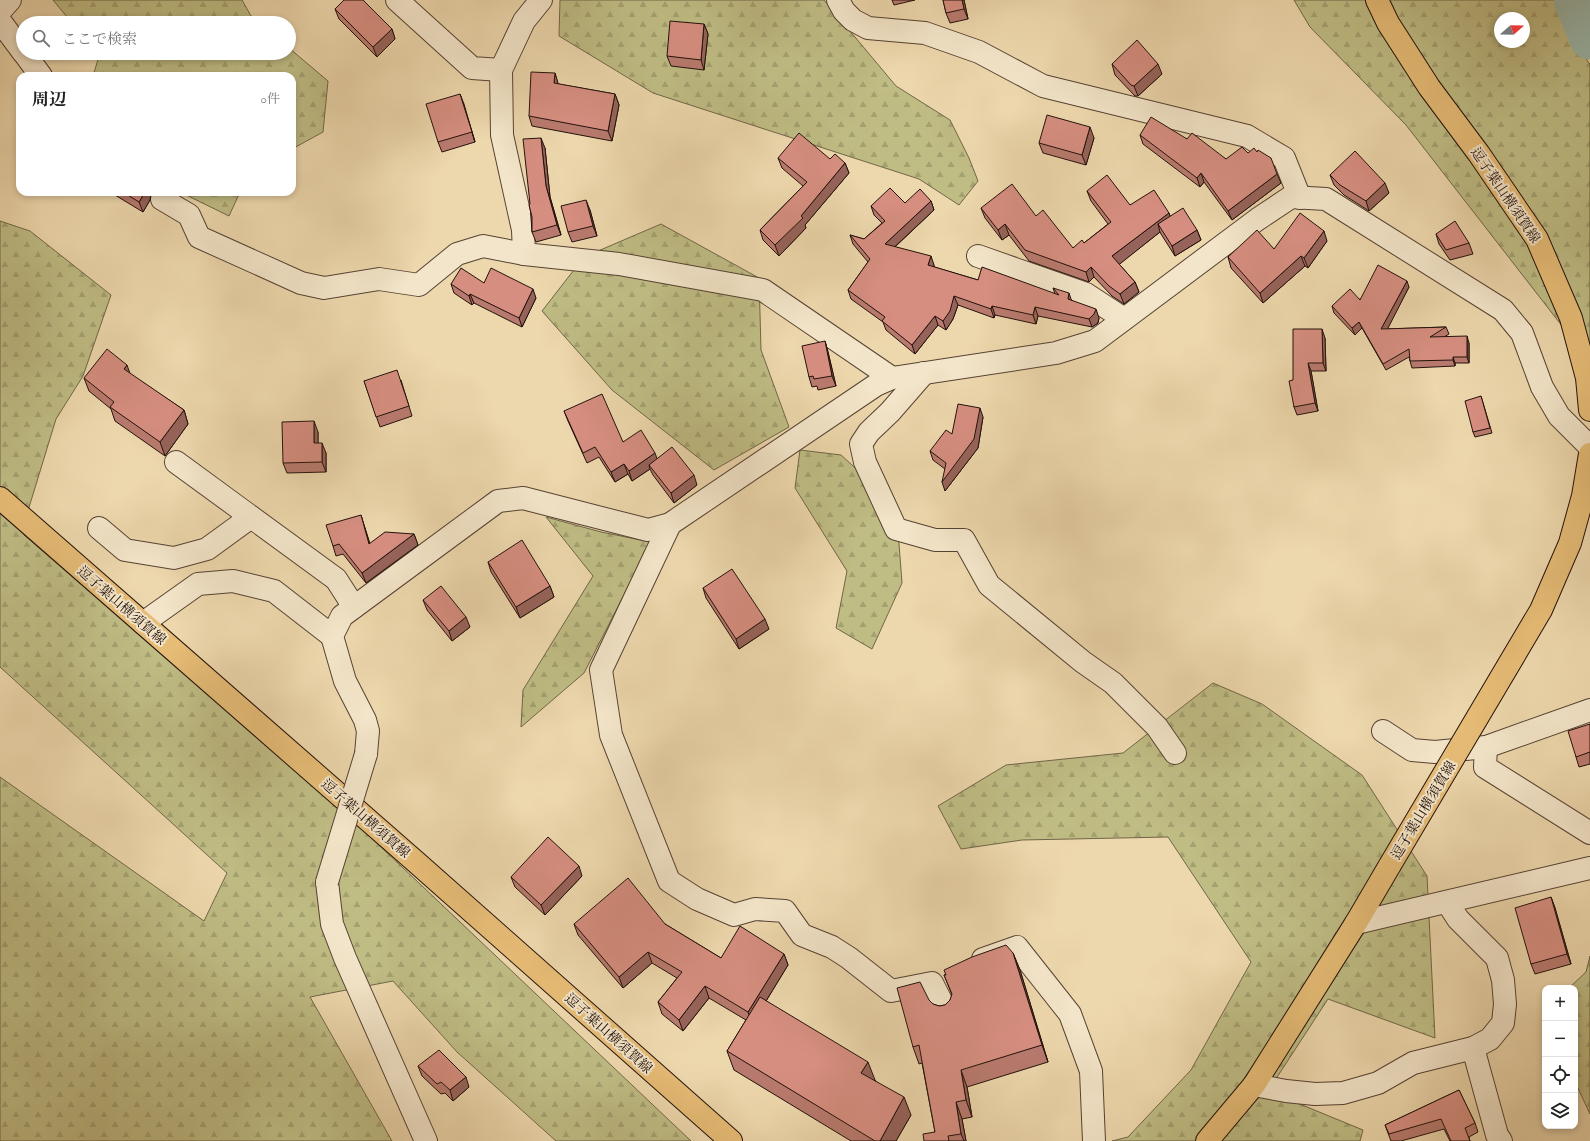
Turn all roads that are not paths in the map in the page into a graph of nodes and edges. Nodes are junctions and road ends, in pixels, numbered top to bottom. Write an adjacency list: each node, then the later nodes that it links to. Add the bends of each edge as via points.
1 (10, 0): 6 (street)
2 (397, 0): 10 (street, via 472,68)
3 (541, 0): 10 (street, via 524,21)
4 (838, 0): 12 (street, via 853,20 868,28 926,33 979,52 1043,86 1247,136 1284,158)
5 (1377, 0): 19 (main road, 逗子葉山横須賀線, via 1388,23 1429,87 1480,154 1537,239 1571,318 1587,378)
6 (0, 10)
7 (0, 21): 8 (street)
8 (16, 42)
9 (30, 60): 11 (street)
10 (501, 70): 14 (street, via 502,135 523,230)
11 (38, 72)
12 (1300, 198): 16 (street, via 1291,197 1258,219); 20 (street, via 1326,200 1503,310 1522,333 1542,387 1559,416)
13 (162, 199): 14 (street, via 189,215 199,237 301,282 324,288 379,279 419,286 457,254 483,246)
14 (524, 254): 18 (street, via 619,264 763,290)
15 (978, 256): 16 (street, via 1086,294)
16 (1124, 319): 17 (street, via 1095,341 1056,354)
17 (924, 373): 18 (street); 33 (street, via 861,444 865,462 896,529 935,540 964,540 989,585 1082,662 1113,683 1157,727)
18 (892, 378): 25 (street, via 876,385)
19 (1590, 410)
20 (1590, 448)
21 (1590, 454): 37 (main road, 逗子葉山横須賀線, bridge, via 1583,496 1570,543 1542,610)
22 (176, 462): 24 (street)
23 (0, 498): 28 (main road, 逗子葉山横須賀線)
24 (251, 517): 26 (street, via 207,549 174,558 124,550); 27 (street, via 336,579)
25 (670, 524): 27 (street, via 648,530 523,498 498,501); 39 (street, via 601,670 611,735 670,881 697,899 734,915 755,909 785,911 802,935 832,947 850,958 891,991 939,978)
26 (99, 528)
27 (354, 608): 29 (street, via 342,616)
28 (143, 623): 29 (street, via 198,584 233,581 274,592); 44 (main road, 逗子葉山横須賀線)
29 (332, 636): 43 (street, bridge, via 345,681 368,731 366,754 327,882 332,924)
30 (1590, 710): 32 (street)
31 (1384, 731): 32 (street, via 1412,750 1434,752)
32 (1486, 747): 34 (street, via 1485,767)
33 (1175, 753)
34 (1590, 833)
35 (1590, 868): 36 (street)
36 (1447, 902): 37 (street); 40 (street, via 1458,919 1497,958 1503,980 1503,1024 1490,1039)
37 (1356, 922): 41 (main road, 逗子葉山横須賀線)
38 (967, 966): 45 (street, via 1017,947 1070,1014 1091,1071)
39 (946, 1011)
40 (1473, 1048): 41 (street, via 1413,1063 1378,1083 1343,1093 1315,1094); 42 (street)
41 (1254, 1085): 46 (main road, 逗子葉山横須賀線)
42 (1493, 1139)
43 (426, 1141)
44 (731, 1141)
45 (1094, 1141)
46 (1207, 1141)

